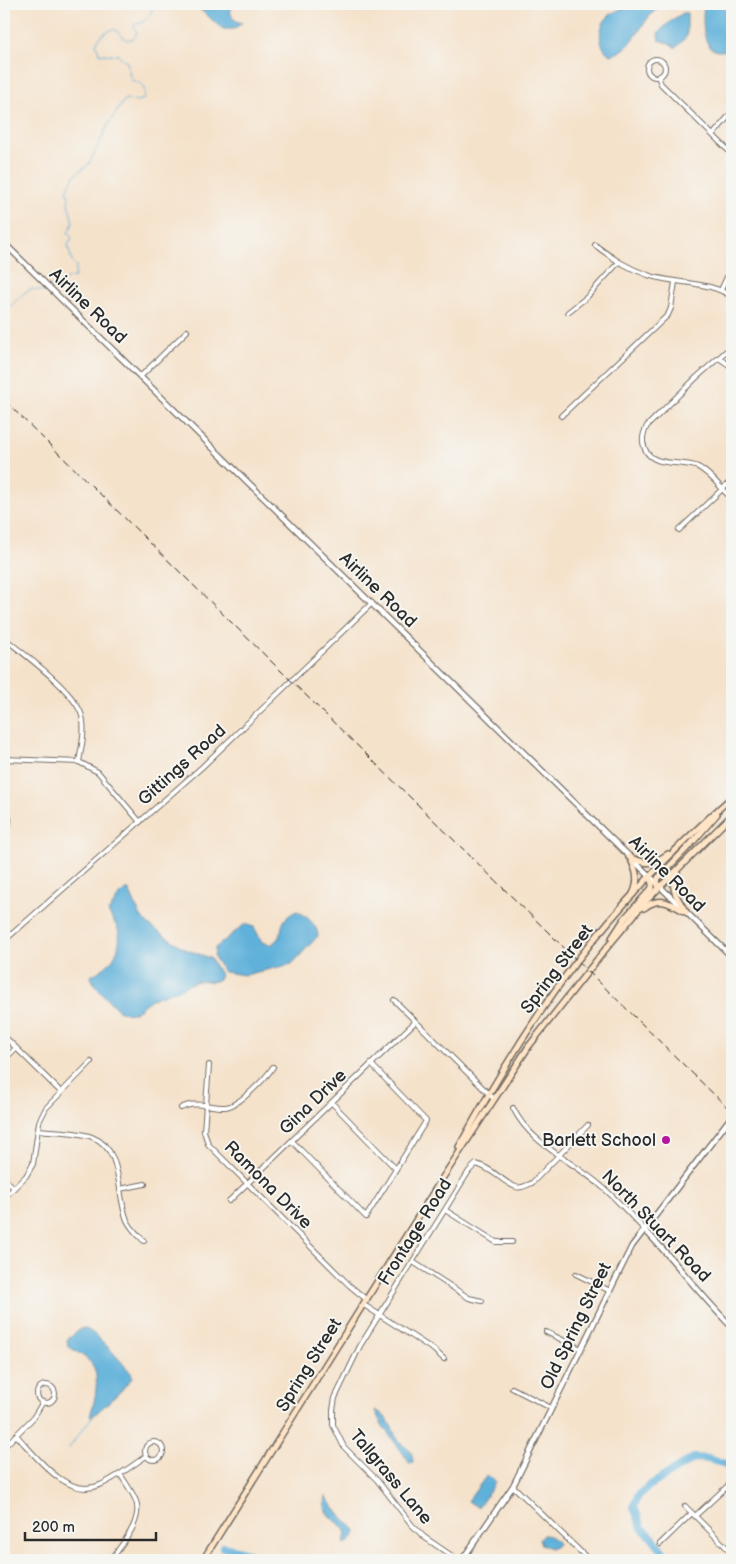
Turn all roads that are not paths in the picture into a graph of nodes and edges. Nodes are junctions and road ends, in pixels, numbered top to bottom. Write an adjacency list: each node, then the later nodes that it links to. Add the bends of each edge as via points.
1 (658, 76): 1 (street, via 665,68 660,60 655,59 647,69 652,76); 3 (street, via 661,84)
2 (732, 112): 3 (street)
3 (713, 135): 4 (street)
4 (732, 154)
5 (4, 243): 17 (street, Airline Road)
6 (595, 244): 7 (street)
7 (618, 263): 9 (street, via 649,276); 12 (street, via 587,297)
8 (732, 266): 10 (street)
9 (675, 282): 10 (street); 18 (street, via 668,315)
10 (721, 290): 11 (street)
11 (732, 298)
12 (568, 312)
13 (187, 331): 17 (street)
14 (732, 346): 15 (street)
15 (719, 358): 16 (street); 20 (street, via 647,426 642,441 654,459 696,466)
16 (732, 367)
17 (140, 376): 23 (street, Airline Road)
18 (561, 416)
19 (732, 480): 20 (street)
20 (723, 489): 21 (street); 22 (street)
21 (727, 494)
22 (679, 530)
23 (372, 603): 30 (street, Gittings Road, via 202,767); 33 (street, Airline Road)
24 (4, 638): 26 (street, via 76,704 84,728)
25 (4, 759): 26 (street)
26 (79, 762): 30 (street, via 98,772)
27 (732, 797): 32 (main road, Spring Street); 36 (main road, via 658,878)
28 (4, 812): 31 (street, via 9,820)
29 (732, 815): 34 (main road, Spring Street)
30 (140, 822): 40 (street, Gittings Road)
31 (4, 829)
32 (681, 845): 33 (main road, via 650,863); 35 (main road, Spring Street)
33 (629, 857): 35 (street, Airline Road); 37 (main road, via 637,880)
34 (682, 864): 36 (main road, Spring Street); 38 (main road, via 672,886)
35 (650, 878): 36 (street, Airline Road); 37 (main road, Spring Street); 41 (main road, via 652,888 619,925)
36 (659, 887): 38 (street, Airline Road); 39 (main road, Spring Street)
37 (629, 900): 53 (main road, Spring Street, via 578,960)
38 (686, 912): 39 (main road, via 659,901 650,903); 42 (street, Airline Road)
39 (631, 919): 41 (main road, Spring Street)
40 (4, 941)
41 (604, 951): 54 (main road, Spring Street, via 529,1046)
42 (732, 957)
43 (394, 1000): 44 (street)
44 (416, 1022): 49 (street, Gina Drive); 53 (street)
45 (4, 1036): 46 (street)
46 (16, 1048): 47 (street); 52 (street)
47 (4, 1060)
48 (91, 1062): 52 (street)
49 (371, 1064): 55 (street, Gina Drive); 64 (street, via 426,1121)
50 (209, 1065): 56 (street, Ramona Drive)
51 (273, 1067): 56 (street, via 234,1105)
52 (61, 1092): 61 (street, via 46,1108)
53 (488, 1094): 54 (street); 68 (main road, Spring Street)
54 (494, 1098): 68 (main road, Spring Street)
55 (332, 1102): 62 (street, Gina Drive); 64 (street)
56 (206, 1105): 57 (street, via 188,1104); 66 (street, Ramona Drive, via 206,1140)
57 (181, 1108)
58 (513, 1108): 63 (street, North Stuart Road, via 519,1120)
59 (732, 1116): 74 (street, Old Spring Street)
60 (588, 1125): 63 (street)
61 (38, 1130): 69 (street, via 32,1164); 70 (street, via 86,1135 100,1141 112,1156)
62 (292, 1141): 64 (street, via 366,1217); 66 (street, Gina Drive)
63 (558, 1155): 73 (street, Frontage Road, via 525,1187 517,1187 476,1164); 74 (street, North Stuart Road, via 599,1184)
64 (396, 1169)
65 (4, 1178): 69 (street)
66 (248, 1183): 72 (street, Gina Drive); 80 (street, Ramona Drive)
67 (145, 1184): 70 (street)
68 (438, 1185): 80 (main road, Spring Street)
69 (14, 1188): 71 (street)
70 (120, 1190): 75 (street, via 127,1219)
71 (4, 1198)
72 (229, 1201)
73 (445, 1210): 76 (street, via 496,1242); 77 (street, Frontage Road)
74 (644, 1229): 79 (street, Old Spring Street); 83 (street, North Stuart Road)
75 (144, 1241)
76 (512, 1242)
77 (413, 1262): 81 (street, via 469,1298); 82 (street, Frontage Road)
78 (576, 1274): 79 (street)
79 (610, 1290): 85 (street, Old Spring Street)
80 (365, 1302): 82 (street, Ramona Drive); 101 (main road, Spring Street)
81 (482, 1302)
82 (380, 1315): 86 (street, Ramona Drive); 102 (street, Tallgrass Lane, via 352,1359 335,1398 333,1425 344,1448 377,1480 412,1525)
83 (732, 1327)
84 (546, 1332): 85 (street)
85 (580, 1349): 89 (street, Old Spring Street)
86 (444, 1359)
87 (512, 1388): 89 (street)
88 (43, 1402): 88 (street, via 48,1403 55,1397 49,1386 43,1386 38,1393); 90 (street, via 34,1418)
89 (551, 1408): 95 (street, Old Spring Street)
90 (16, 1435): 91 (street); 93 (street, via 68,1485 100,1486)
91 (4, 1447)
92 (146, 1456): 92 (street, via 154,1460 159,1458 161,1446 152,1442 147,1445); 93 (street)
93 (120, 1474): 100 (street, via 135,1499 137,1516)
94 (732, 1482): 97 (street)
95 (513, 1486): 103 (street, Old Spring Street); 104 (street)
96 (685, 1506): 97 (street)
97 (694, 1515): 98 (street); 99 (street)
98 (660, 1544)
99 (732, 1553)
100 (111, 1560)
101 (203, 1560)
102 (458, 1560)
103 (462, 1560)
104 (589, 1560)

